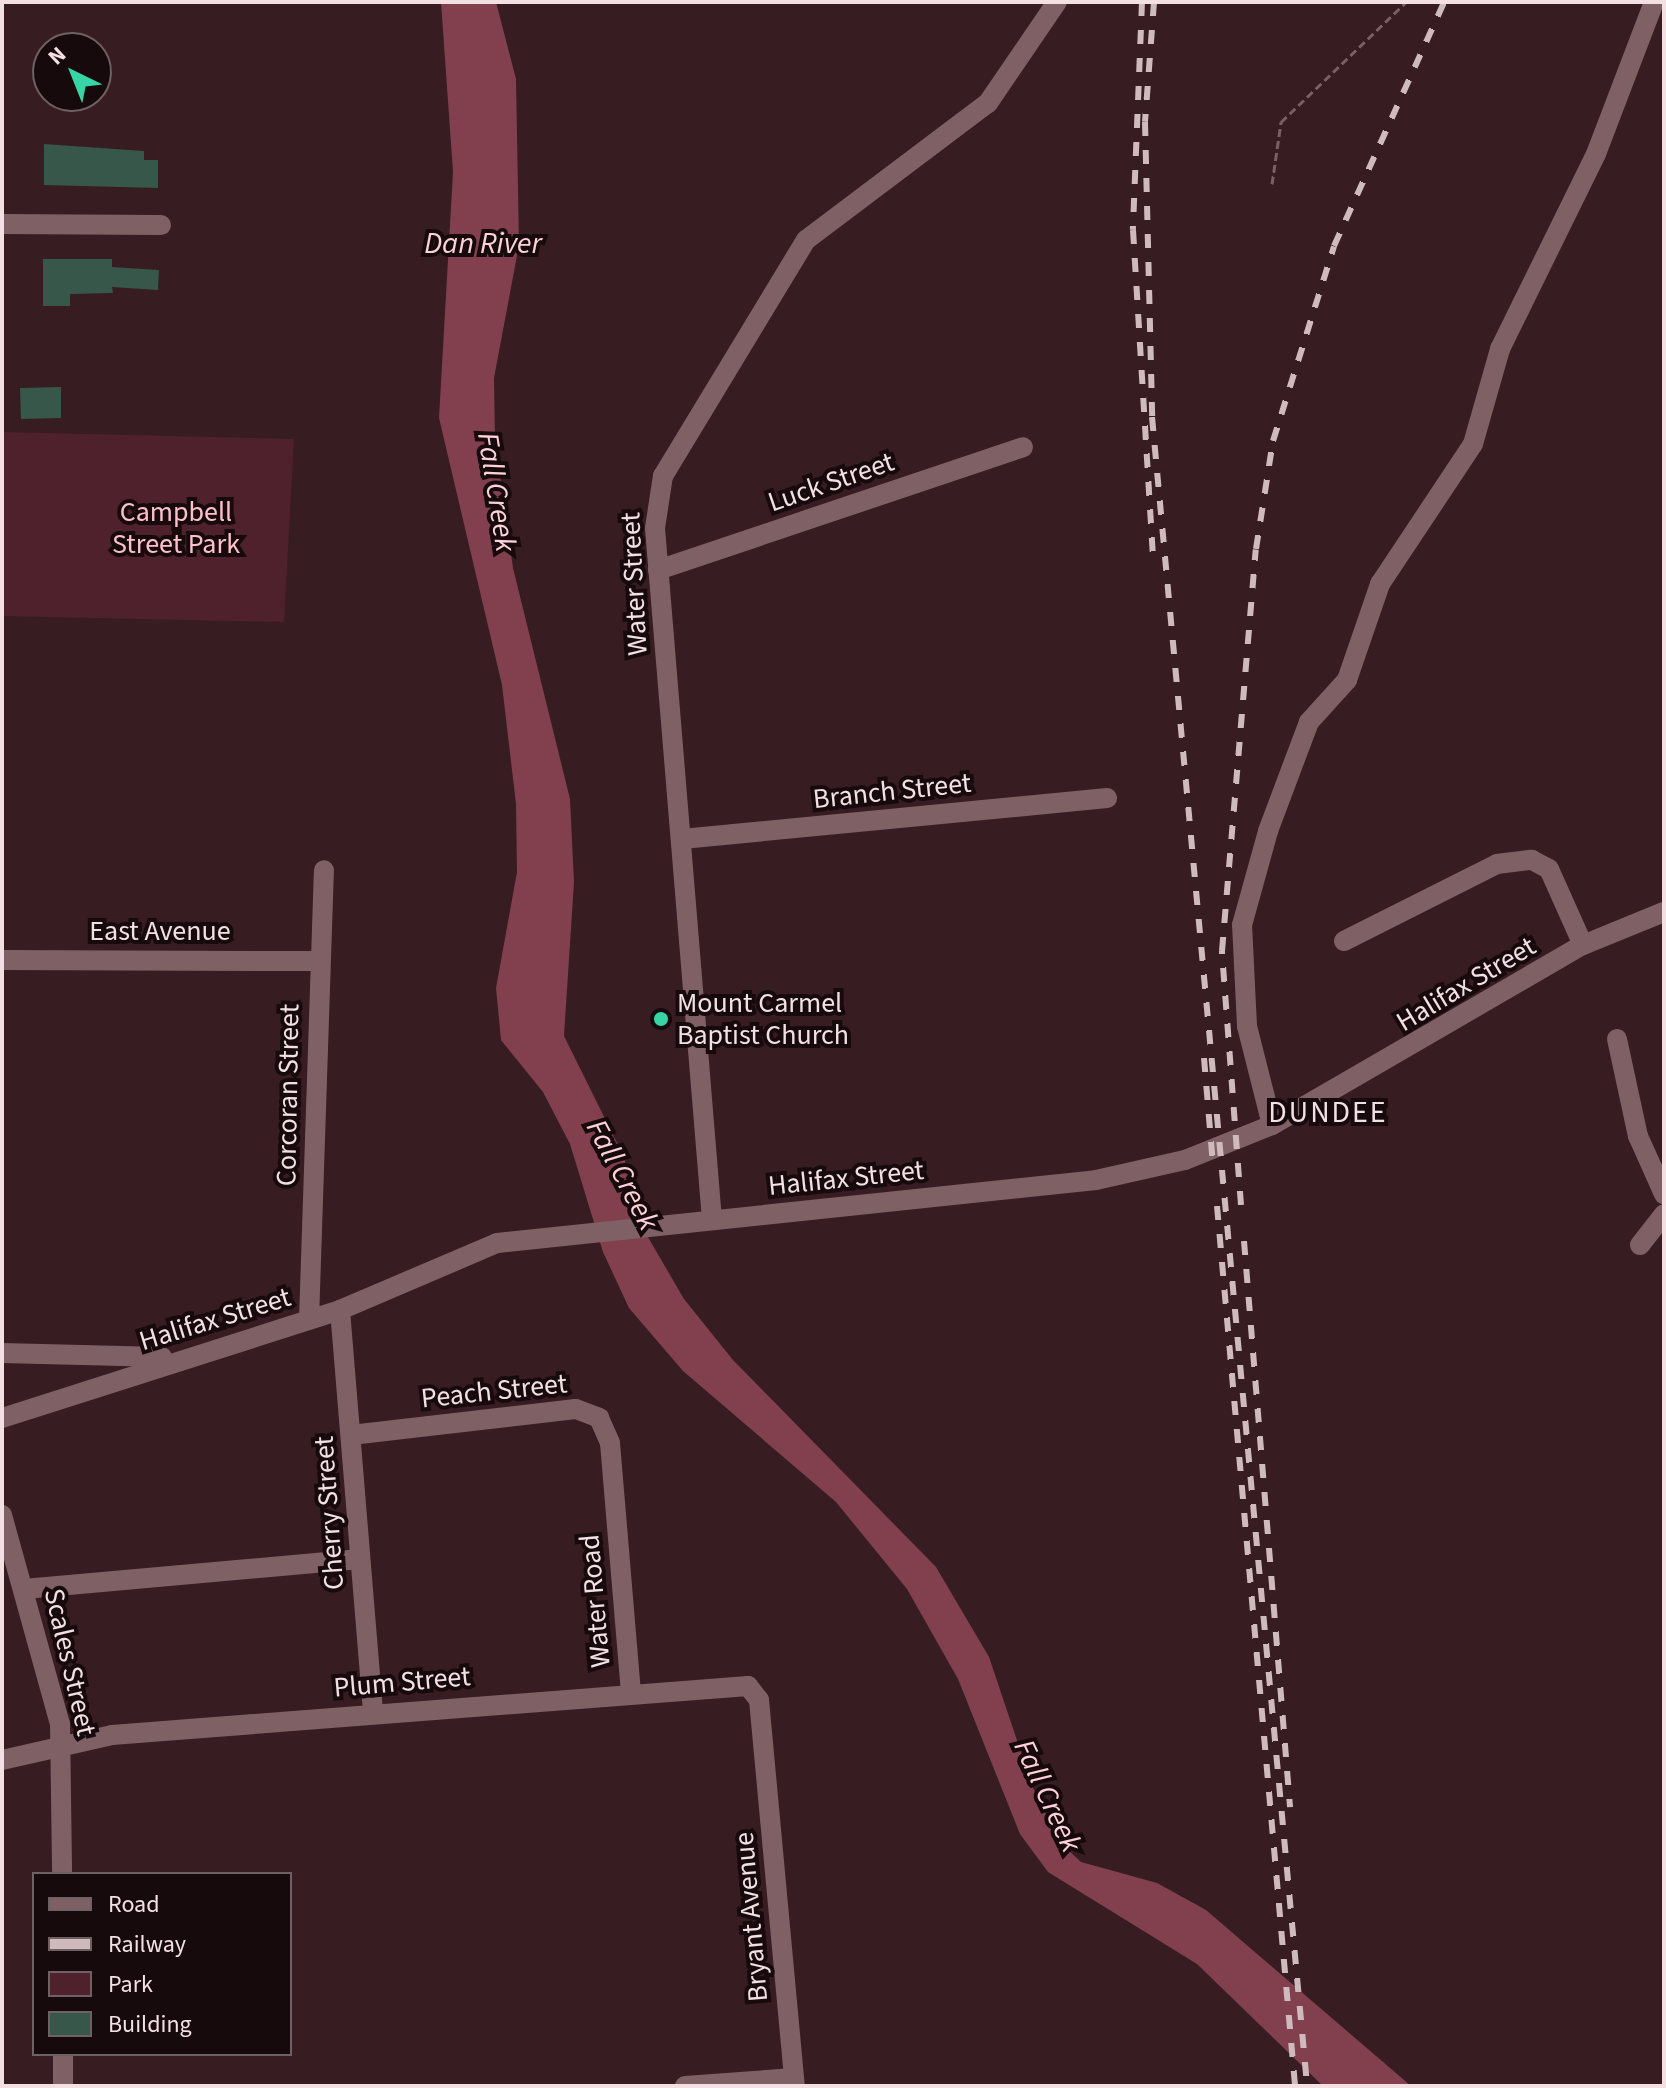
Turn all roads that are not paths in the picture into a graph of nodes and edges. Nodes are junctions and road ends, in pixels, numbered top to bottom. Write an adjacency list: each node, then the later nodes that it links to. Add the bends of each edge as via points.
1 (1057, 2): 6 (street, Water Street, via 988,103 822,226 787,266 737,362 663,476 656,504)
2 (1654, 2): 16 (street, via 1596,154 1500,349 1473,444 1380,584 1347,680 1309,722 1268,831 1242,925 1247,1026)
3 (2, 224): 4 (street)
4 (161, 225)
5 (1023, 447): 6 (street, Luck Street)
6 (658, 570): 8 (street, Water Street)
7 (1107, 798): 8 (street, Branch Street)
8 (682, 839): 19 (street, Water Street)
9 (324, 870): 14 (street, Corcoran Street)
10 (1664, 912): 12 (street, Halifax Street)
11 (1344, 941): 12 (street, via 1497,864 1532,860 1549,869)
12 (1583, 945): 16 (street, Halifax Street)
13 (2, 960): 14 (street, East Avenue)
14 (319, 961): 22 (street, Corcoran Street)
15 (1617, 1039): 17 (street, via 1638,1136)
16 (1272, 1125): 19 (street, Halifax Street, via 1185,1160 1096,1180)
17 (1664, 1194)
18 (1664, 1214): 20 (street)
19 (712, 1220): 21 (street, Halifax Street, via 551,1235 470,1250)
20 (1640, 1245)
21 (340, 1310): 22 (street, Halifax Street); 26 (street, Cherry Street)
22 (309, 1320): 24 (street, Halifax Street)
23 (2, 1353): 24 (street)
24 (173, 1358): 25 (street, Halifax Street)
25 (2, 1418)
26 (351, 1435): 27 (street, Peach Street, via 588,1411 606,1428); 29 (street, Cherry Street)
27 (615, 1504): 31 (street, Water Road)
28 (2, 1515): 30 (street, Scales Street)
29 (360, 1559): 30 (street); 32 (street, Cherry Street)
30 (24, 1589): 34 (street, Scales Street)
31 (631, 1692): 32 (street, Plum Street); 33 (street, Plum Street, via 748,1686 759,1700)
32 (373, 1712): 34 (street, Plum Street)
33 (763, 1743): 38 (street, Bryant Avenue)
34 (63, 1744): 35 (street, Plum Street); 36 (street, Scales Street)
35 (2, 1760)
36 (62, 1872)
37 (63, 2056): 39 (street)
38 (794, 2082): 40 (street)
39 (63, 2086)
40 (685, 2086)

